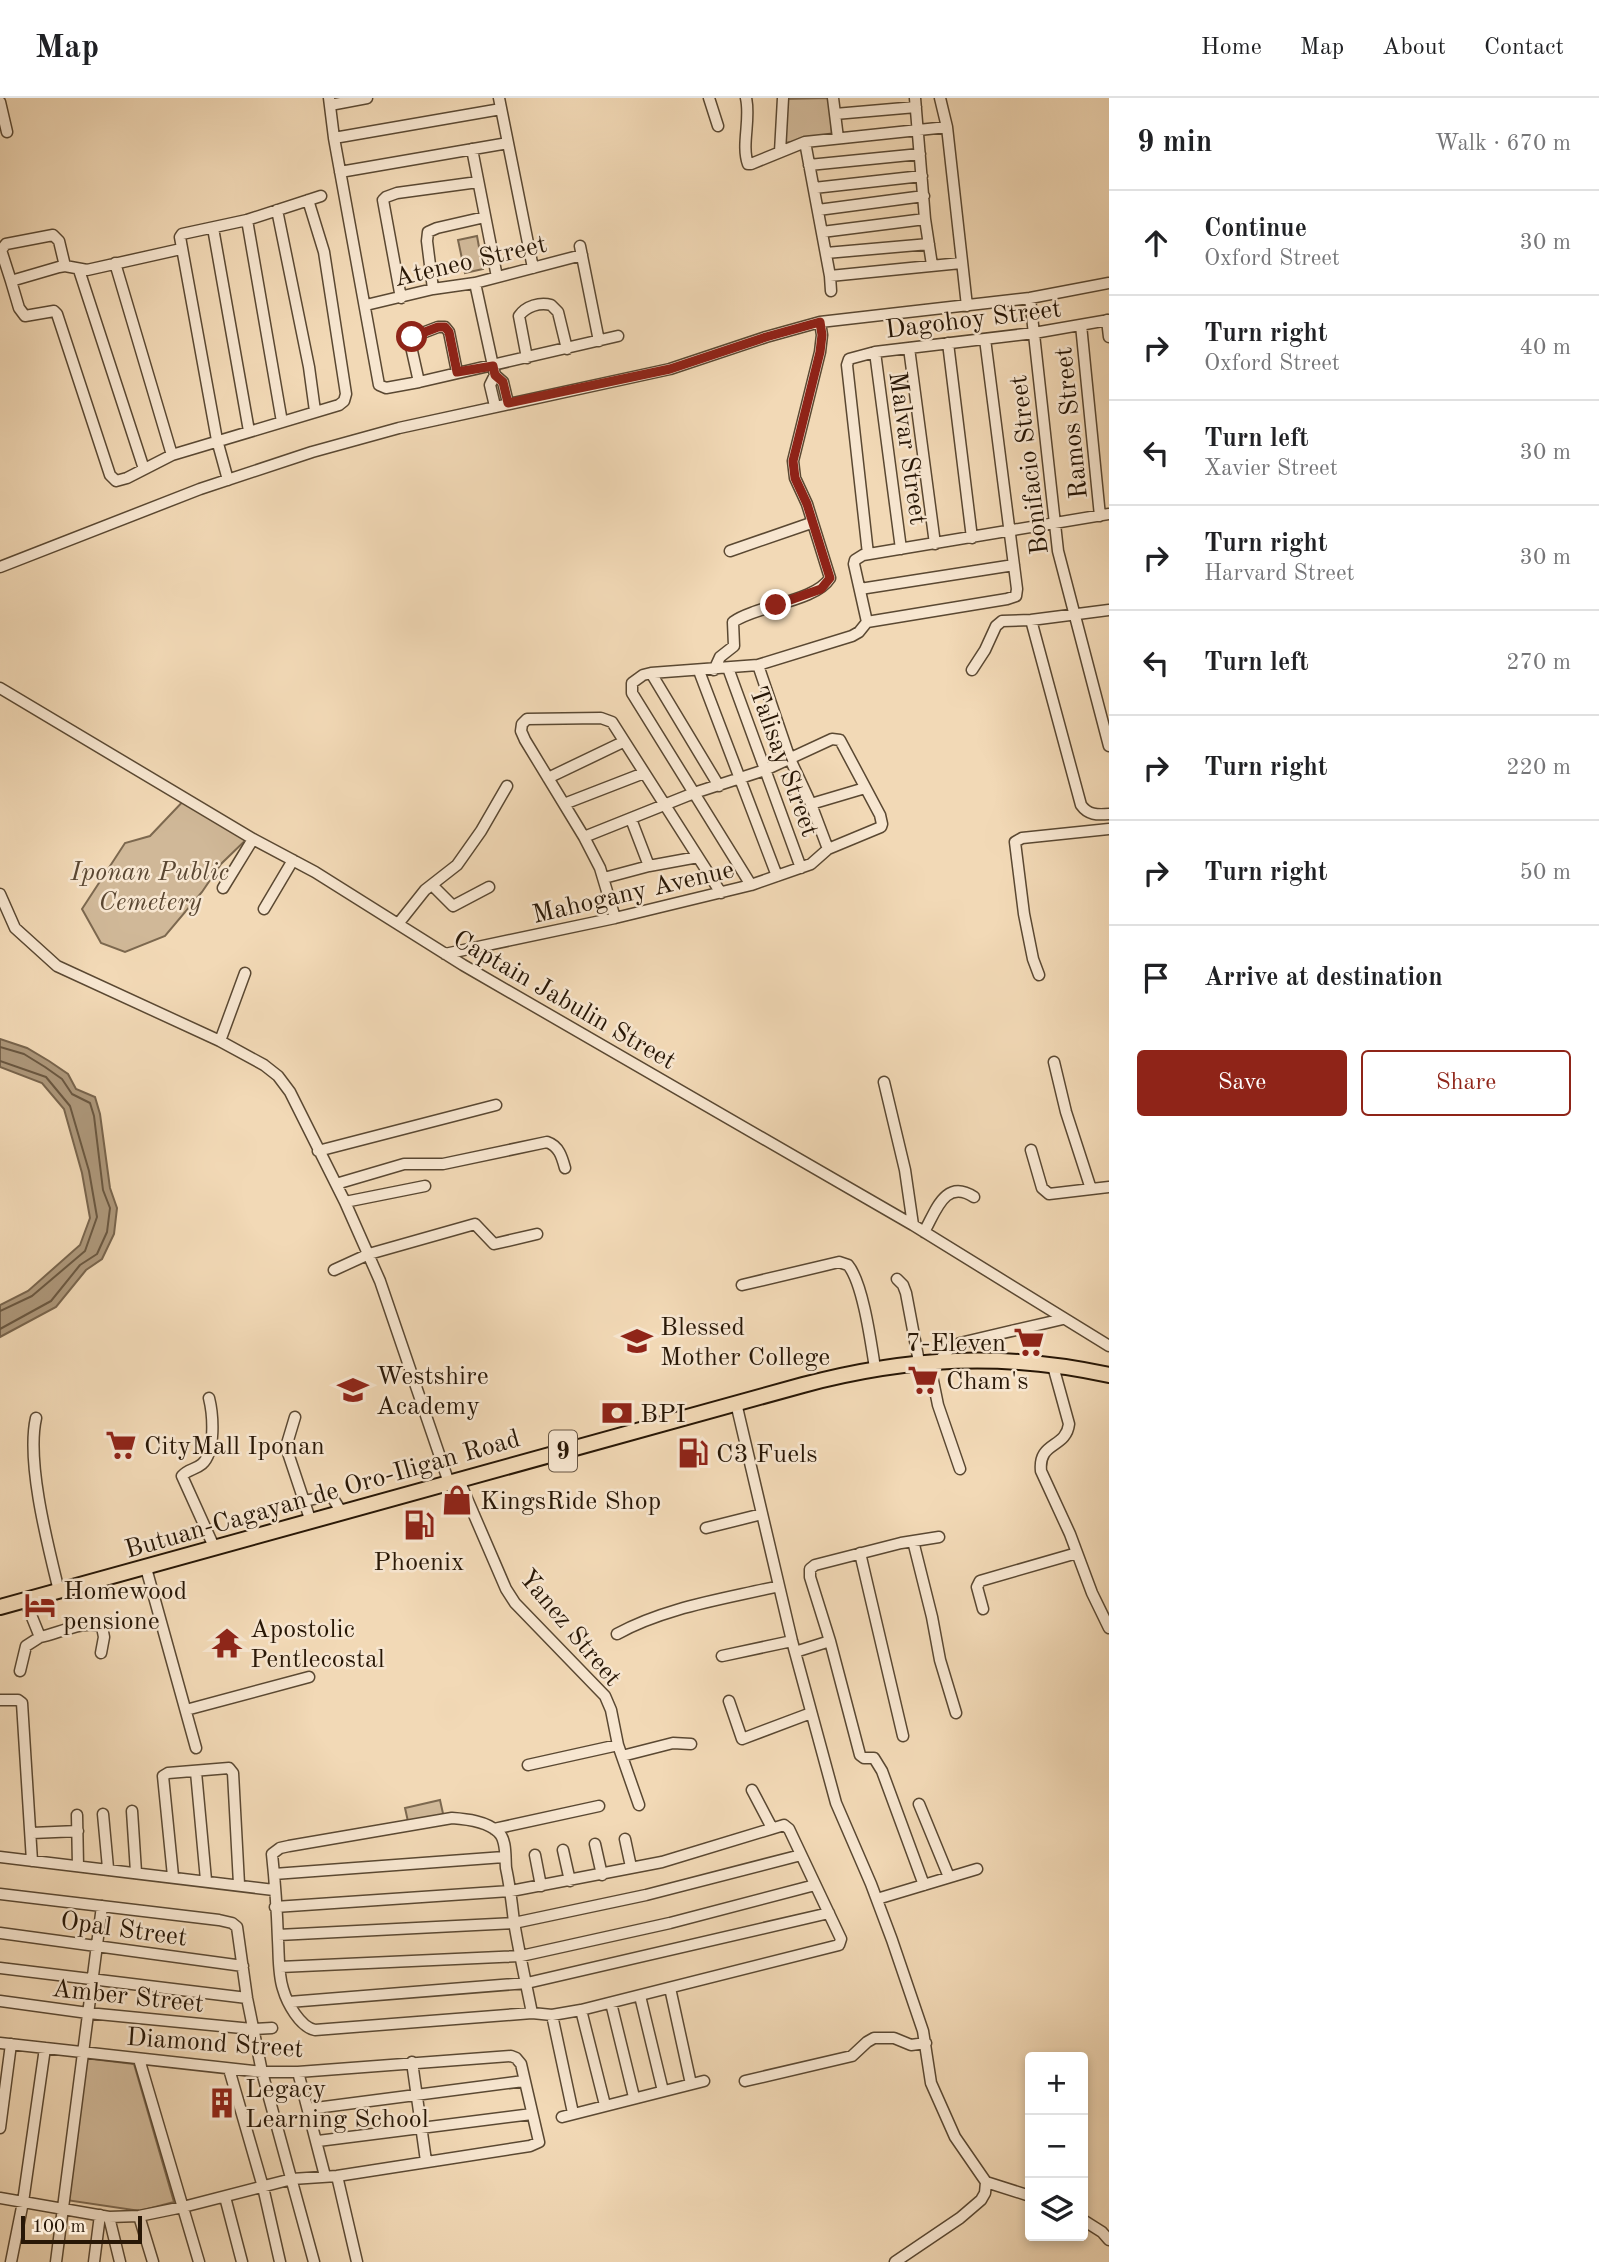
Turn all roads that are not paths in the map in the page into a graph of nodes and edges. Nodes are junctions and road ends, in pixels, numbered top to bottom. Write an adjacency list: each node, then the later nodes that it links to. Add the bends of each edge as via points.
1 (366, 98): 7 (street)
2 (709, 98): 12 (street)
3 (746, 98): 21 (street, via 747,164)
4 (783, 98): 21 (street)
5 (833, 98): 11 (street)
6 (942, 98): 13 (street)
7 (330, 101): 16 (street)
8 (0, 102): 15 (street)
9 (500, 103): 16 (street); 19 (street)
10 (916, 103): 11 (street); 14 (street)
11 (835, 114): 17 (street)
12 (718, 126)
13 (947, 127): 14 (street); 42 (street)
14 (917, 130): 17 (street); 22 (street)
15 (7, 132)
16 (334, 138): 24 (street)
17 (838, 138): 18 (street)
18 (805, 142): 21 (street); 23 (street)
19 (508, 143): 20 (street); 45 (street)
20 (472, 149): 24 (street); 26 (street)
21 (780, 152)
22 (920, 153): 23 (street); 25 (street)
23 (810, 164): 27 (street)
24 (340, 172): 56 (street)
25 (922, 176): 27 (street); 28 (street)
26 (478, 182): 33 (street); 54 (street, via 397,192 383,200)
27 (814, 188): 32 (street)
28 (924, 196): 32 (street); 34 (street)
29 (321, 197): 30 (street)
30 (308, 200): 31 (street); 76 (street, via 326,263 346,394 339,405)
31 (277, 210): 35 (street); 76 (street)
32 (818, 210): 37 (street)
33 (485, 216): 48 (street); 52 (street, via 428,232)
34 (925, 219): 37 (street); 38 (street)
35 (247, 220): 36 (street); 77 (street)
36 (213, 228): 39 (street, via 182,234); 78 (street)
37 (822, 232): 40 (street)
38 (929, 244): 40 (street); 43 (street)
39 (181, 249): 41 (street); 79 (street)
40 (826, 253): 47 (street)
41 (115, 263): 46 (street); 80 (street)
42 (961, 263): 43 (street); 57 (street)
43 (932, 265): 47 (street)
44 (65, 266): 46 (street); 49 (street); 49 (street, via 53,235 6,244 1,250)
45 (533, 268): 48 (street, Ateneo Street); 65 (street, Ateneo Street, via 581,251)
46 (79, 270): 81 (street)
47 (830, 276): 53 (street)
48 (497, 277): 50 (street, Ateneo Street)
49 (11, 281): 81 (street, via 24,316 54,312 59,318 110,475 122,480)
50 (475, 283): 52 (street, Ateneo Street); 71 (street)
51 (1109, 283): 55 (street)
52 (433, 289): 54 (street, Ateneo Street)
53 (831, 291)
54 (401, 298): 56 (street, Ateneo Street)
55 (1030, 298): 57 (street); 61 (street, Bonifacio Street)
56 (366, 305): 73 (street, via 379,385 386,388)
57 (967, 306): 59 (street)
58 (1108, 320): 60 (street, Dagohoy Street); 63 (street)
59 (820, 322): 74 (street, via 670,369); 84 (street, via 820,352 793,461)
60 (1081, 326): 61 (street, Dagohoy Street); 83 (street, Ramos Street)
61 (1034, 333): 64 (street, Dagohoy Street); 85 (street, Bonifacio Street)
62 (618, 336): 65 (street)
63 (1109, 337)
64 (985, 339): 66 (street, Dagohoy Street); 86 (street)
65 (599, 341): 68 (street)
66 (948, 343): 67 (street, Dagohoy Street); 87 (street)
67 (909, 348): 69 (street, Dagohoy Street); 88 (street)
68 (567, 349): 70 (street); 70 (street, via 556,308 547,304 530,307 519,316)
69 (875, 352): 89 (street, Malvar Street); 91 (street, Dagohoy Street, via 849,359 846,365)
70 (527, 358): 71 (street)
71 (494, 371): 72 (street); 74 (street, via 503,382); 75 (street, via 490,384)
72 (457, 372): 73 (street); 73 (street, via 449,332 438,327 412,337)
73 (419, 382)
74 (508, 403): 75 (street)
75 (495, 406): 82 (street, via 312,452)
76 (315, 411): 77 (street)
77 (282, 422): 78 (street)
78 (249, 431): 79 (street)
79 (217, 440): 80 (street); 82 (street)
80 (173, 455): 81 (street)
81 (144, 469)
82 (228, 480): 93 (street)
83 (1105, 515): 85 (street)
84 (811, 523): 90 (street); 101 (street, via 828,582 821,589 733,622 734,646 720,657)
85 (1054, 524): 86 (street); 96 (street, Bonifacio Street)
86 (1009, 531): 87 (street); 92 (street)
87 (972, 538): 88 (street)
88 (935, 544): 89 (street)
89 (901, 549): 91 (street)
90 (730, 551)
91 (868, 554): 94 (street, via 854,564)
92 (1014, 565): 94 (street); 98 (street, via 1017,593 1012,598)
93 (0, 567)
94 (860, 589): 98 (street)
95 (1109, 610): 96 (street)
96 (1073, 615): 97 (street); 107 (street, Bonifacio Street)
97 (1031, 620): 102 (street, via 1002,621 996,626); 120 (street, via 1081,805 1091,814)
98 (867, 622): 99 (street, via 852,636)
99 (758, 665): 100 (street); 108 (street)
100 (728, 668): 101 (street); 109 (street, Talisay Street)
101 (714, 670): 103 (street)
102 (972, 670)
103 (699, 671): 104 (street); 112 (street)
104 (651, 673): 114 (street); 116 (street, via 636,678 632,693)
105 (0, 688): 124 (street, Captain Jabulin Street)
106 (623, 742): 110 (street); 111 (street); 111 (street, via 612,722 601,718 527,719 521,731)
107 (1109, 746)
108 (790, 759): 109 (street); 115 (street, via 832,739 840,740); 118 (street)
109 (765, 770): 112 (street); 129 (street, Talisay Street)
110 (644, 773): 117 (street); 119 (street)
111 (548, 778): 117 (street)
112 (740, 779): 114 (street); 130 (street)
113 (507, 786): 132 (street, via 457,865)
114 (719, 786): 116 (street)
115 (865, 788): 118 (street); 125 (street, Mahogany Avenue, via 882,819 881,827)
116 (694, 793): 119 (street); 133 (street)
117 (564, 804): 123 (street)
118 (811, 804): 125 (street)
119 (664, 806): 121 (street); 126 (street)
120 (1109, 814)
121 (631, 819): 123 (street); 128 (street)
122 (1109, 830): 143 (street, via 1015,842 1024,914)
123 (584, 837): 131 (street)
124 (253, 839): 127 (street, Captain Jabulin Street); 135 (street)
125 (826, 851): 129 (street, Mahogany Avenue)
126 (698, 857): 128 (street); 136 (street)
127 (293, 860): 138 (street); 140 (street, Captain Jabulin Street)
128 (649, 866): 131 (street)
129 (801, 868): 130 (street, Mahogany Avenue)
130 (777, 876): 133 (street, Mahogany Avenue)
131 (604, 878): 139 (street)
132 (432, 885): 134 (street, via 453,906); 140 (street)
133 (751, 885): 136 (street, Mahogany Avenue)
134 (489, 887)
135 (223, 888)
136 (721, 892): 139 (street, Mahogany Avenue)
137 (0, 894): 144 (street, Yanez Street, via 15,928 58,966)
138 (264, 909)
139 (615, 918): 141 (street, Mahogany Avenue)
140 (398, 924): 141 (street, Captain Jabulin Street)
141 (445, 954): 157 (street, Captain Jabulin Street)
142 (245, 972): 144 (street)
143 (1039, 975)
144 (219, 1041): 149 (street, Yanez Street, via 278,1076)
145 (1054, 1062): 154 (street)
146 (884, 1082): 157 (street)
147 (496, 1105): 149 (street)
148 (1031, 1150): 154 (street, via 1045,1191 1058,1194)
149 (318, 1152): 151 (street, Yanez Street)
150 (565, 1168): 151 (street, via 562,1155 547,1142 443,1164 404,1164)
151 (335, 1184): 156 (street, Yanez Street)
152 (425, 1185): 156 (street)
153 (1109, 1187): 154 (street)
154 (1091, 1189)
155 (974, 1197): 158 (street, via 964,1190 952,1191)
156 (345, 1202): 160 (street, Yanez Street)
157 (913, 1225): 158 (street, Captain Jabulin Street)
158 (924, 1232): 164 (street, Captain Jabulin Street)
159 (537, 1234): 160 (street, via 494,1244 475,1224)
160 (369, 1254): 161 (street); 175 (street, Yanez Street)
161 (334, 1270)
162 (897, 1279): 166 (street)
163 (742, 1285): 168 (street, via 839,1262 848,1265 870,1334)
164 (1063, 1319): 165 (street, Captain Jabulin Street); 166 (street, via 960,1343)
165 (1109, 1346)
166 (929, 1361): 167 (highway, Butuan-Cagayan de Oro-Iligan Road / 9); 168 (highway, Butuan-Cagayan de Oro-Iligan Road / 9); 174 (street)
167 (1053, 1366): 169 (highway, Butuan-Cagayan de Oro-Iligan Road / 9); 185 (street, via 1069,1424 1068,1432 1045,1450 1041,1471)
168 (875, 1368): 171 (highway, Butuan-Cagayan de Oro-Iligan Road / 9)
169 (1109, 1376)
170 (209, 1398): 183 (street, via 213,1425 208,1457 182,1476)
171 (736, 1404): 175 (highway, Butuan-Cagayan de Oro-Iligan Road / 9); 178 (street)
172 (295, 1417): 176 (street, via 286,1447)
173 (36, 1418): 188 (street, via 37,1479)
174 (960, 1469)
175 (454, 1481): 177 (highway, Butuan-Cagayan de Oro-Iligan Road / 9); 208 (street, Yanez Street, via 515,1603 604,1696)
176 (305, 1501): 177 (street, via 331,1494); 179 (street)
177 (342, 1513): 179 (highway, Butuan-Cagayan de Oro-Iligan Road / 9)
178 (762, 1514): 180 (street); 187 (street)
179 (311, 1522): 183 (highway, Butuan-Cagayan de Oro-Iligan Road / 9)
180 (706, 1528)
181 (939, 1537): 182 (street)
182 (913, 1541): 184 (street); 205 (street)
183 (215, 1549): 186 (highway, Butuan-Cagayan de Oro-Iligan Road / 9)
184 (860, 1553): 195 (street, via 810,1569); 206 (street)
185 (1077, 1553): 191 (street, via 981,1581 977,1587); 192 (street)
186 (146, 1568): 188 (highway, Butuan-Cagayan de Oro-Iligan Road / 9); 203 (street)
187 (779, 1586): 193 (street, via 659,1615); 196 (street)
188 (59, 1591): 189 (highway, Butuan-Cagayan de Oro-Iligan Road / 9)
189 (24, 1600): 190 (highway, Butuan-Cagayan de Oro-Iligan Road / 9); 194 (street)
190 (0, 1607)
191 (983, 1609)
192 (1109, 1628)
193 (617, 1634)
194 (40, 1637): 197 (street, via 97,1624 104,1637); 199 (street, via 26,1646)
195 (830, 1641): 196 (street); 245 (street, via 860,1755 874,1758 882,1771)
196 (794, 1647): 198 (street); 204 (street)
197 (100, 1653)
198 (722, 1656)
199 (20, 1671)
200 (309, 1676): 203 (street)
201 (0, 1700): 223 (street, via 22,1703)
202 (729, 1702): 204 (street, via 742,1739)
203 (186, 1710): 209 (street)
204 (811, 1713): 250 (street, via 836,1803)
205 (956, 1713)
206 (903, 1736)
207 (691, 1744): 210 (street, via 673,1743)
208 (618, 1745): 210 (street, Yanez Street); 211 (street)
209 (196, 1748)
210 (622, 1756): 215 (street, Yanez Street)
211 (528, 1765)
212 (196, 1772): 239 (street, via 163,1776); 241 (street); 243 (street, via 229,1768 233,1773)
213 (752, 1790): 220 (street)
214 (919, 1804): 240 (street)
215 (639, 1805)
216 (599, 1806): 221 (street)
217 (132, 1811): 236 (street)
218 (103, 1814): 234 (street)
219 (77, 1815): 222 (street)
220 (772, 1828): 228 (street, via 786,1826); 233 (street)
221 (494, 1829): 230 (street, via 502,1835); 237 (street, via 452,1818 289,1846 272,1854)
222 (78, 1831): 223 (street); 232 (street)
223 (32, 1833): 231 (street)
224 (625, 1839): 233 (street)
225 (596, 1844): 238 (street)
226 (563, 1850): 242 (street)
227 (534, 1855): 246 (street)
228 (801, 1855): 244 (street); 254 (street)
229 (0, 1857): 231 (street)
230 (505, 1857): 237 (street); 248 (street)
231 (32, 1861): 232 (street)
232 (79, 1866): 234 (street)
233 (631, 1867): 238 (street)
234 (108, 1868): 236 (street)
235 (977, 1869): 240 (street)
236 (136, 1872): 239 (street)
237 (274, 1874): 247 (street)
238 (602, 1875): 242 (street)
239 (173, 1876): 241 (street)
240 (949, 1877): 245 (street)
241 (206, 1880): 243 (street)
242 (570, 1881): 246 (street)
243 (239, 1884): 247 (street)
244 (815, 1885): 253 (street); 258 (street)
245 (924, 1885): 250 (street)
246 (541, 1886): 248 (street)
247 (274, 1890): 252 (street)
248 (511, 1891): 252 (street); 254 (street)
249 (0, 1894): 251 (street)
250 (877, 1899): 276 (street)
251 (102, 1906): 257 (street); 259 (street, via 232,1923 239,1932)
252 (275, 1907): 256 (street)
253 (829, 1913): 263 (street); 264 (street, via 841,1939 839,1945)
254 (514, 1923): 256 (street); 258 (street)
255 (0, 1933): 257 (street, Opal Street)
256 (278, 1936): 260 (street)
257 (97, 1945): 259 (street, Opal Street); 262 (street)
258 (521, 1956): 260 (street); 263 (street)
259 (243, 1966): 266 (street)
260 (280, 1967): 268 (street)
261 (0, 1968): 262 (street)
262 (93, 1979): 266 (street); 271 (street)
263 (527, 1983): 268 (street); 272 (street)
264 (670, 1989): 265 (street); 288 (street)
265 (640, 1996): 269 (street); 289 (street)
266 (247, 1998): 275 (street)
267 (0, 2001): 271 (street, Amber Street)
268 (289, 2002): 272 (street, via 304,2025 315,2030)
269 (611, 2003): 270 (street); 291 (street)
270 (581, 2010): 273 (street); 292 (street)
271 (88, 2013): 275 (street, Amber Street); 279 (street)
272 (532, 2013): 273 (street)
273 (552, 2015): 292 (street, via 567,2115)
274 (272, 2028): 275 (street, Amber Street)
275 (252, 2029): 283 (street)
276 (926, 2043): 287 (street, via 874,2038 852,2056); 302 (street, via 931,2083 958,2141)
277 (5, 2044): 278 (street, Diamond Street); 296 (street)
278 (45, 2048): 279 (street, Diamond Street); 307 (street)
279 (83, 2052): 280 (street, Diamond Street); 309 (street)
280 (139, 2059): 282 (street, Diamond Street); 308 (street)
281 (412, 2062): 284 (street, Diamond Street); 285 (street, Diamond Street, via 511,2056 520,2060); 290 (street)
282 (229, 2069): 283 (street, Diamond Street); 303 (street)
283 (262, 2072): 284 (street, Diamond Street); 301 (street)
284 (298, 2072): 293 (street)
285 (524, 2081): 290 (street); 294 (street)
286 (704, 2081): 288 (street)
287 (745, 2081)
288 (691, 2084): 289 (street)
289 (663, 2091): 291 (street)
290 (415, 2093): 293 (street); 295 (street)
291 (634, 2097): 292 (street)
292 (605, 2105)
293 (309, 2109): 297 (street)
294 (531, 2114): 295 (street); 298 (street, via 539,2142 535,2145)
295 (421, 2127): 297 (street); 298 (street)
296 (0, 2129)
297 (318, 2141): 299 (street)
298 (426, 2161): 300 (street)
299 (325, 2176): 300 (street); 301 (street)
300 (337, 2176): 323 (street)
301 (292, 2179): 303 (street); 322 (street)
302 (986, 2182): 304 (street); 324 (street, via 981,2200)
303 (262, 2187): 305 (street); 321 (street)
304 (1025, 2194)
305 (225, 2197): 308 (street); 320 (street)
306 (0, 2198): 307 (street)
307 (23, 2202): 309 (street); 314 (street)
308 (183, 2207): 311 (street); 319 (street)
309 (63, 2208): 310 (street); 315 (street)
310 (105, 2216): 311 (street); 316 (street); 317 (street)
311 (139, 2216): 318 (street)
312 (1088, 2223): 313 (street)
313 (1109, 2240)
314 (11, 2262)
315 (56, 2262)
316 (94, 2262)
317 (120, 2262)
318 (153, 2262)
319 (199, 2262)
320 (242, 2262)
321 (280, 2262)
322 (314, 2262)
323 (357, 2262)
324 (895, 2262)

